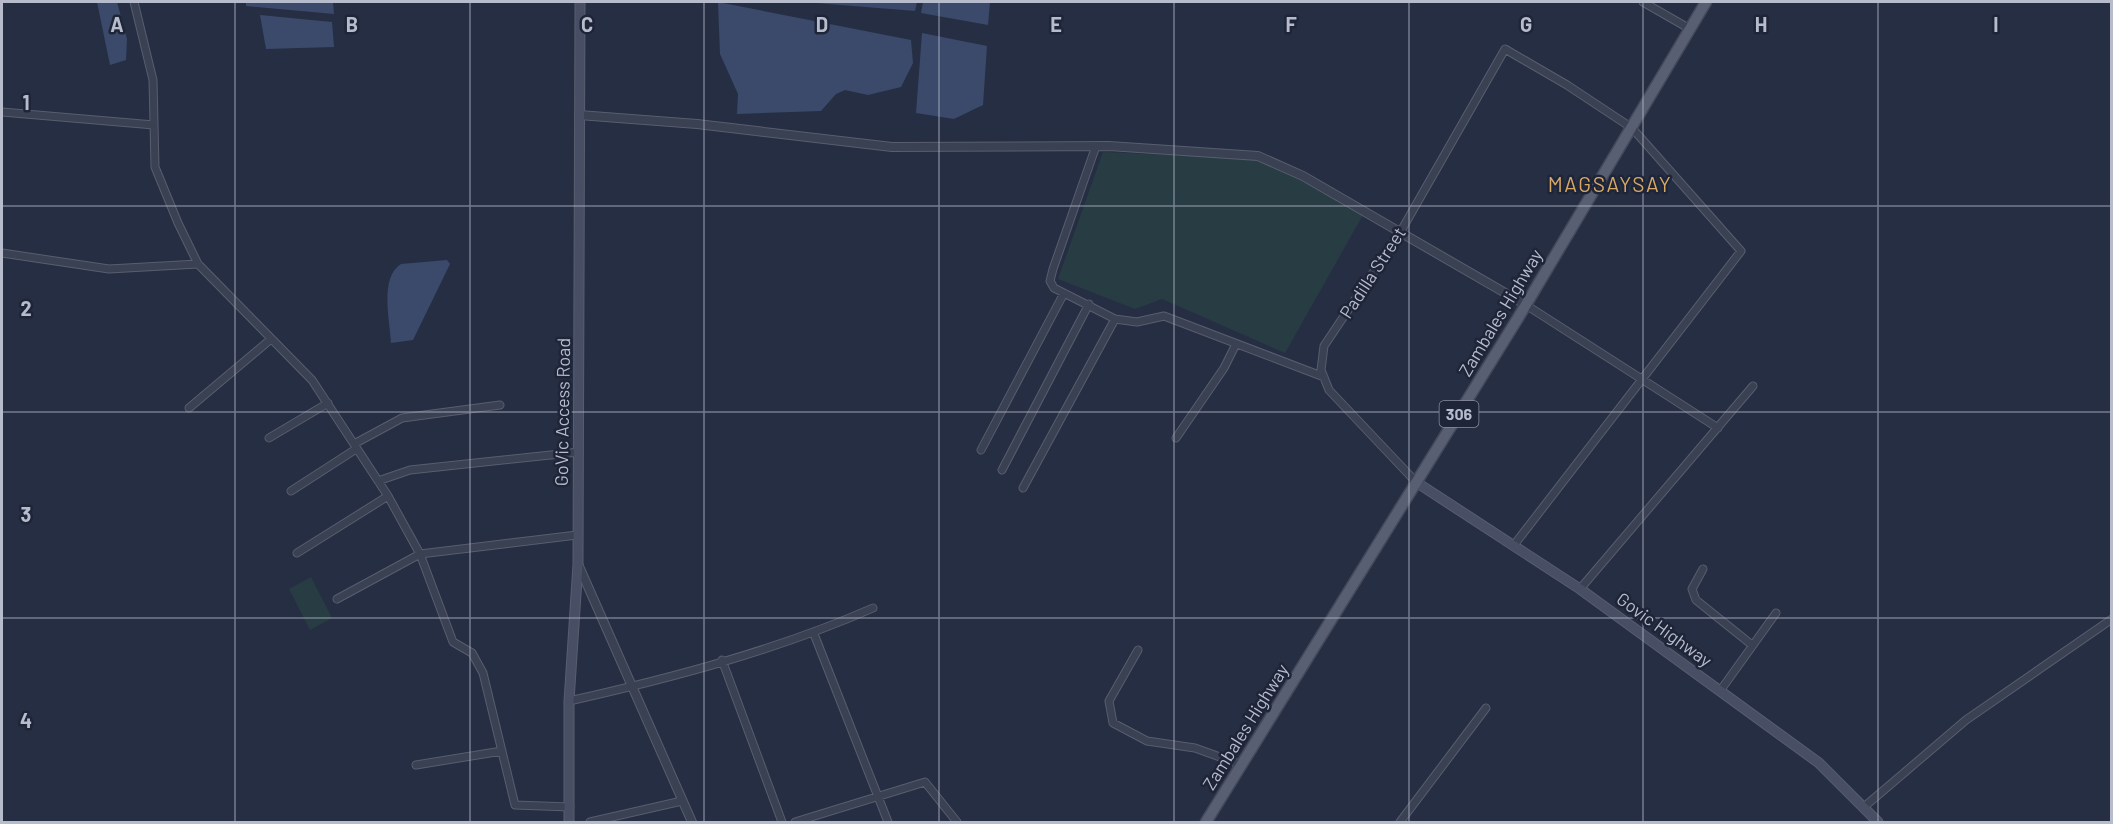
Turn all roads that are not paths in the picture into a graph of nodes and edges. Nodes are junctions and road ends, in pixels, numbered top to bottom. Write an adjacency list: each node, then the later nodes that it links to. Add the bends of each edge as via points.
1 (134, 2): 8 (street, via 153,80)
2 (580, 2): 7 (main road, GoVic Access Road)
3 (1643, 2): 5 (street)
4 (1706, 2): 5 (main road, Zambales Highway / 306)
5 (1690, 28): 9 (main road, Zambales Highway / 306)
6 (2, 112): 8 (street)
7 (579, 115): 10 (street, via 697,124 892,147); 31 (main road, GoVic Access Road)
8 (154, 125): 13 (street, via 155,167)
9 (1632, 128): 11 (street, Padilla Street, via 1505,49); 16 (main road, Zambales Highway / 306); 21 (street, via 1740,251)
10 (1096, 146): 11 (street, via 1258,156 1303,176); 14 (street, via 1050,281)
11 (1401, 231): 16 (street); 20 (street, Padilla Street, via 1324,346)
12 (2, 253): 13 (street, via 109,269)
13 (198, 264): 18 (street)
14 (1063, 294): 15 (street); 30 (street)
15 (1089, 304): 17 (street); 32 (street)
16 (1526, 305): 21 (street); 34 (main road, Zambales Highway / 306)
17 (1115, 319): 19 (street, via 1137,322 1164,316); 35 (street)
18 (271, 339): 23 (street, via 312,380); 25 (street)
19 (1236, 344): 20 (street); 28 (street)
20 (1324, 377): 34 (street, via 1329,390)
21 (1642, 380): 26 (street); 39 (street)
22 (1753, 386): 26 (street)
23 (327, 403): 27 (street); 29 (street)
24 (500, 405): 29 (street, via 402,418)
25 (189, 408)
26 (1718, 428): 44 (street)
27 (269, 438)
28 (1176, 438)
29 (355, 447): 33 (street); 36 (street)
30 (981, 450)
31 (579, 452): 33 (street, via 410,470); 38 (main road, GoVic Access Road)
32 (1002, 471)
33 (378, 481): 37 (street)
34 (1416, 482): 39 (main road, Govic Highway); 59 (main road, Zambales Highway / 306)
35 (1023, 488)
36 (291, 491)
37 (388, 496): 40 (street); 41 (street)
38 (577, 536): 41 (street); 42 (main road, GoVic Access Road)
39 (1514, 545): 44 (main road, Govic Highway)
40 (297, 553)
41 (420, 554): 45 (street); 57 (street, via 453,642 472,653 483,673)
42 (578, 564): 53 (street); 55 (main road, GoVic Access Road)
43 (1703, 569): 50 (street, via 1692,589 1696,600)
44 (1580, 589): 54 (main road, Govic Highway)
45 (337, 599)
46 (873, 608): 49 (street)
47 (1776, 614): 50 (street)
48 (2112, 619): 63 (street, via 1966,720)
49 (814, 634): 52 (street); 60 (street)
50 (1752, 645): 54 (street)
51 (1138, 650): 59 (street, via 1109,701 1113,723 1147,741 1195,748)
52 (722, 660): 53 (street); 67 (street)
53 (632, 687): 55 (street); 61 (street)
54 (1720, 691): 63 (main road, Govic Highway, via 1819,763)
55 (569, 701): 62 (main road, GoVic Access Road)
56 (1486, 708): 72 (street)
57 (502, 751): 58 (street); 62 (street, via 515,805)
58 (416, 765)
59 (1242, 765): 71 (main road, Zambales Highway / 306)
60 (877, 798): 68 (street); 69 (street); 70 (street, via 925,782)
61 (682, 801): 65 (street); 66 (street)
62 (570, 807): 64 (main road, GoVic Access Road)
63 (1864, 807): 73 (main road, Govic Highway)
64 (569, 822)
65 (590, 822)
66 (692, 822)
67 (782, 822)
68 (795, 822)
69 (888, 822)
70 (957, 822)
71 (1206, 822)
72 (1400, 822)
73 (1878, 822)

